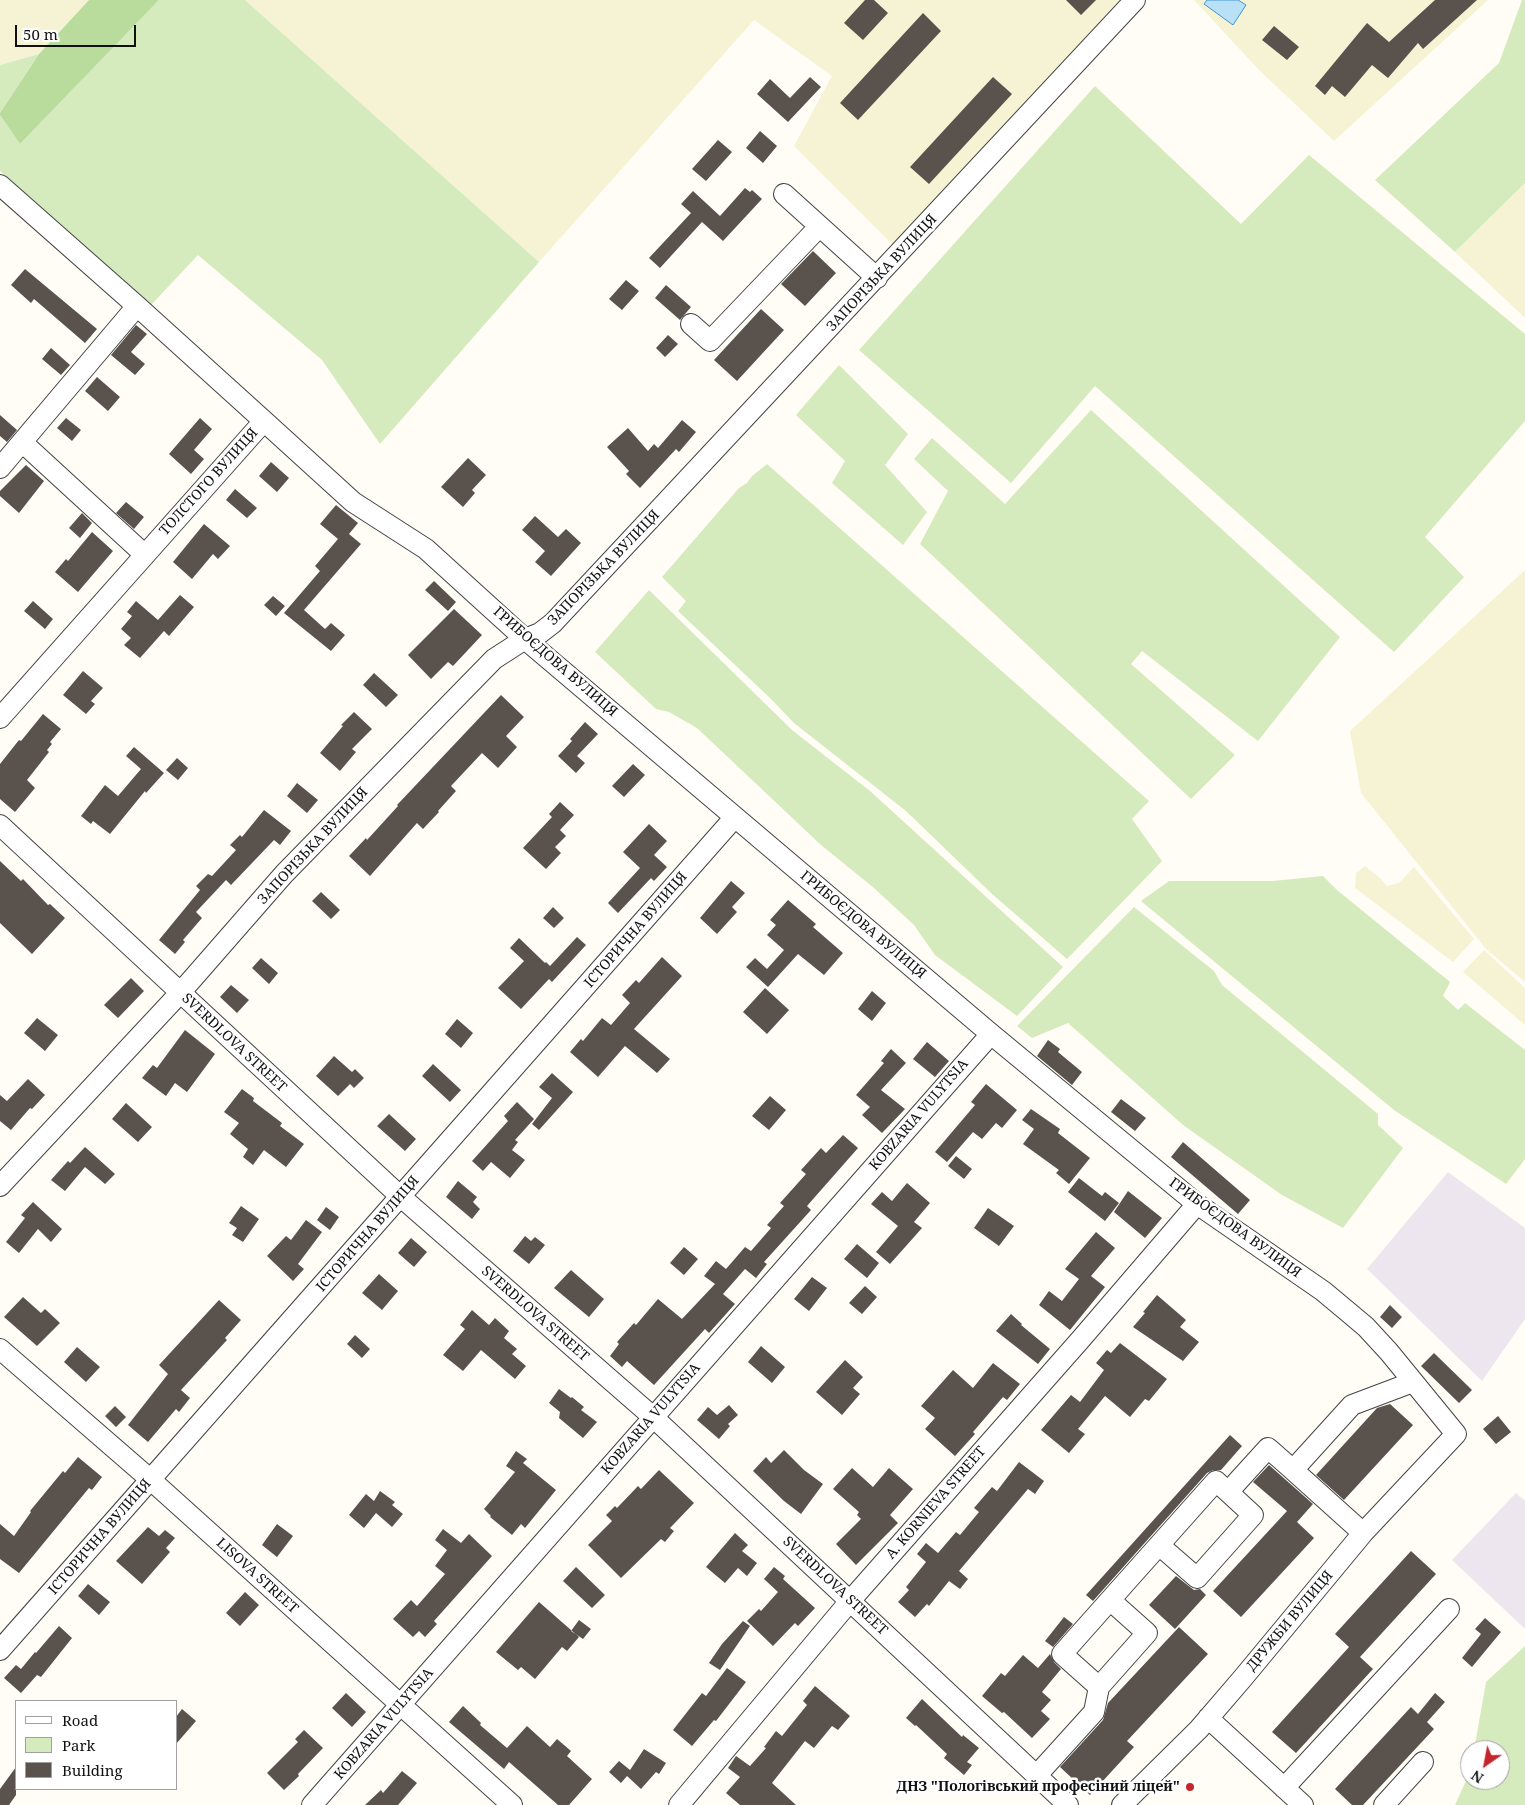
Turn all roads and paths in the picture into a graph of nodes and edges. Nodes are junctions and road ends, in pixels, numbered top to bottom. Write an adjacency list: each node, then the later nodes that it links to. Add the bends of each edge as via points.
1 (1136, 0): 5 (street, ЗАПОРІЗЬКА ВУЛИЦЯ)
2 (3, 194): 6 (street, ТОЛСТОГО ВУЛИЦЯ)
3 (784, 194): 4 (street)
4 (819, 227): 5 (street); 7 (street, via 710,341)
5 (877, 278): 12 (street, ЗАПОРІЗЬКА ВУЛИЦЯ, via 553,623 540,633)
6 (137, 306): 8 (street, ТОЛСТОГО ВУЛИЦЯ); 9 (street)
7 (691, 324)
8 (264, 421): 11 (street, ТОЛСТОГО ВУЛИЦЯ); 12 (street, ГРИБОЄДОВА ВУЛИЦЯ, via 354,502 426,549)
9 (22, 442): 10 (street); 11 (street)
10 (0, 468)
11 (145, 555): 13 (street, ТОЛСТОГО ВУЛИЦЯ)
12 (525, 638): 14 (street, ГРИБОЄДОВА ВУЛИЦЯ); 16 (street, ЗАПОРІЗЬКА ВУЛИЦЯ, via 494,659 291,867)
13 (0, 718)
14 (735, 817): 17 (street, ГРИБОЄДОВА ВУЛИЦЯ); 19 (street, ІСТОРИЧНА ВУЛИЦЯ)
15 (0, 826): 16 (street, SVERDLOVA STREET)
16 (180, 993): 18 (street, ЗАПОРІЗЬКА ВУЛИЦЯ); 19 (street, SVERDLOVA STREET)
17 (991, 1034): 20 (street, ГРИБОЄДОВА ВУЛИЦЯ); 23 (street, KOBZARIA VULYTSIA)
18 (0, 1186)
19 (401, 1197): 23 (street, SVERDLOVA STREET); 26 (street, ІСТОРИЧНА ВУЛИЦЯ)
20 (1196, 1204): 22 (street, ГРИБОЄДОВА ВУЛИЦЯ, via 1347,1311 1366,1327); 31 (street, A. KORNIEVA STREET)
21 (0, 1349): 26 (street, LISOVA STREET)
22 (1413, 1382): 24 (street, ГРИБОЄДОВА ВУЛИЦЯ); 25 (street, via 1352,1405)
23 (653, 1417): 31 (street, SVERDLOVA STREET); 35 (street, KOBZARIA VULYTSIA)
24 (1456, 1434): 28 (street, ДРУЖБИ ВУЛИЦЯ)
25 (1293, 1470): 27 (street, via 1268,1448); 28 (street)
26 (151, 1480): 33 (street, ІСТОРИЧНА ВУЛИЦЯ); 35 (street, LISOVA STREET)
27 (1228, 1492): 29 (street, via 1216,1481); 29 (street, via 1253,1515 1197,1578)
28 (1363, 1533): 36 (street, ДРУЖБИ ВУЛИЦЯ)
29 (1159, 1544): 30 (street)
30 (1110, 1600): 34 (street, via 1062,1654); 34 (street, via 1147,1633)
31 (850, 1601): 38 (street, SVERDLOVA STREET); 42 (street, A. KORNIEVA STREET)
32 (1449, 1609): 39 (street)
33 (0, 1650)
34 (1099, 1687): 38 (street, via 1094,1712)
35 (400, 1705): 40 (street, KOBZARIA VULYTSIA); 41 (street, LISOVA STREET)
36 (1208, 1718): 39 (street); 44 (street, ДРУЖБИ ВУЛИЦЯ)
37 (1423, 1762): 46 (street)
38 (1036, 1775): 43 (street, SVERDLOVA STREET)
39 (1284, 1788): 45 (street)
40 (312, 1805)
41 (512, 1805)
42 (679, 1805)
43 (1068, 1805)
44 (1122, 1805)
45 (1302, 1805)
46 (1384, 1805)

